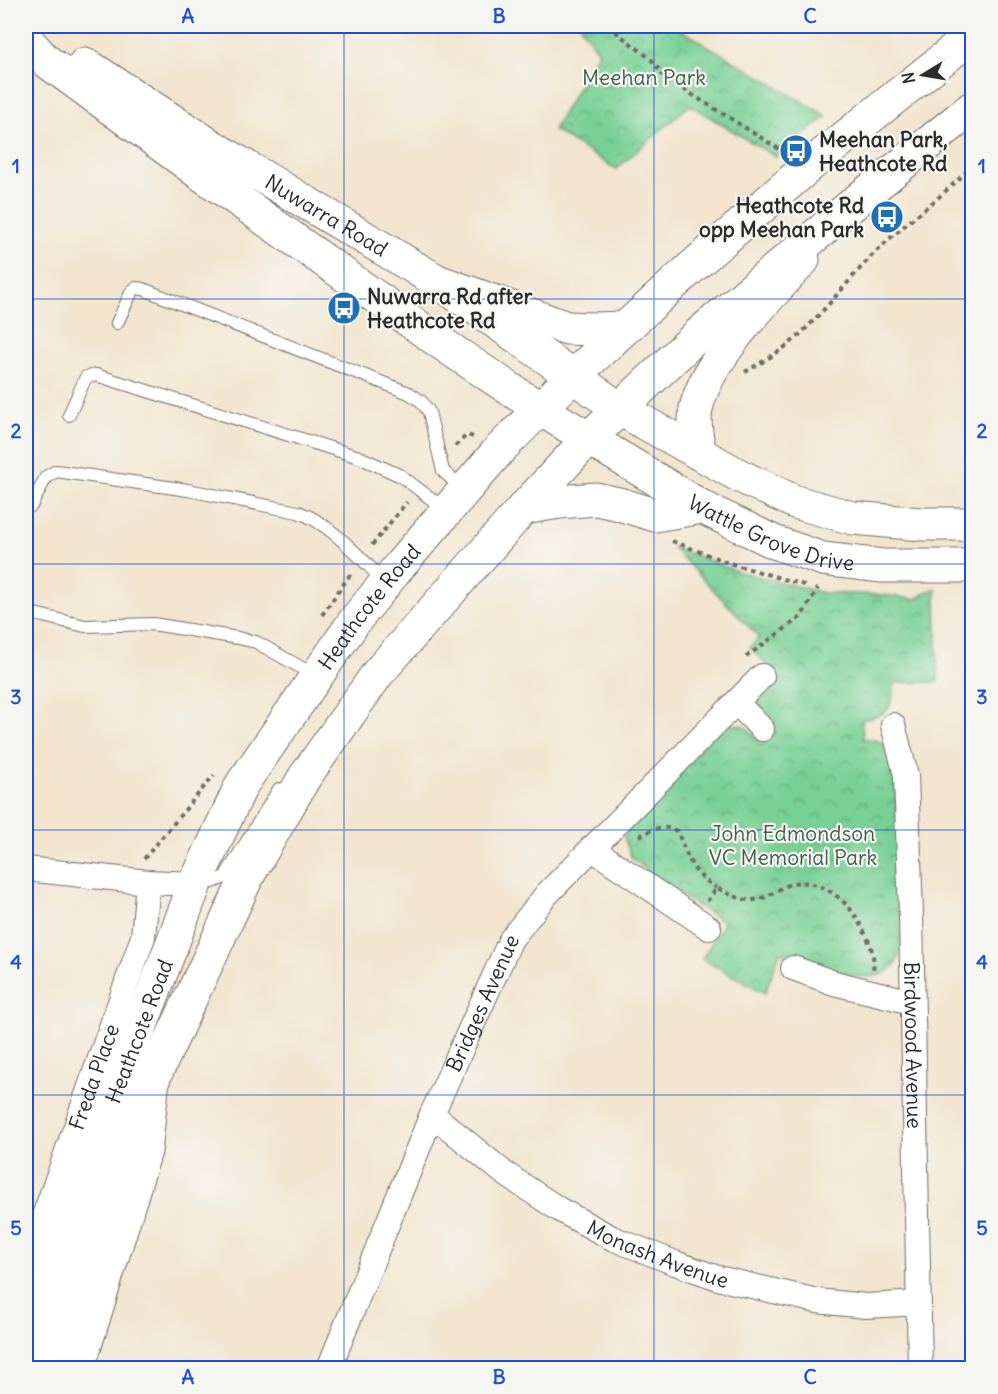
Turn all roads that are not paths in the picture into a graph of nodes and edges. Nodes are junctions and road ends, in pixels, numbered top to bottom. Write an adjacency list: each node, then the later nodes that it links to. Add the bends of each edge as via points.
1 (972, 36): 7 (main road, Heathcote Road, via 810,166)
2 (26, 37): 5 (main road, Nuwarra Road, via 53,43 213,147); 9 (main road, Nuwarra Road, via 45,60 188,164)
3 (972, 108): 4 (main road, Heathcote Road)
4 (859, 199): 10 (main road, Heathcote Road, via 700,333); 13 (main road, via 742,327 706,379 696,409)
5 (437, 281): 7 (main road, via 567,328); 8 (main road, Nuwarra Road)
6 (117, 323): 14 (lane, via 132,291 143,289 409,393 429,412 443,471)
7 (625, 328): 8 (main road, Heathcote Road)
8 (573, 376): 9 (main road, Heathcote Road); 10 (main road, Nuwarra Road)
9 (540, 409): 12 (main road, Nuwarra Road); 14 (main road, Heathcote Road)
10 (620, 409): 12 (main road, Heathcote Road); 13 (main road, Wattle Grove Drive)
11 (69, 415): 14 (lane, via 86,377 96,375 359,457)
12 (589, 438): 16 (main road, Wattle Grove Drive); 17 (main road, Heathcote Road)
13 (700, 454): 18 (main road, Wattle Grove Drive, via 795,502 853,518)
14 (456, 500): 20 (main road, Heathcote Road)
15 (31, 506): 20 (lane, via 46,477 65,471 298,512 330,532)
16 (702, 507): 17 (main road, via 655,515 596,499); 19 (main road, Wattle Grove Drive, via 774,542 823,559 882,566)
17 (523, 508): 25 (main road, Heathcote Road, via 378,673)
18 (972, 524)
19 (972, 566)
20 (386, 583): 23 (main road, Heathcote Road)
21 (26, 612): 23 (lane, via 85,626 153,624 256,642)
22 (762, 676): 24 (street, Bridges Avenue)
23 (317, 677): 33 (main road, Heathcote Road, via 242,784)
24 (737, 703): 27 (street); 30 (street, Bridges Avenue)
25 (352, 709): 28 (lane); 37 (main road, Heathcote Road, via 304,778 247,877)
26 (892, 725): 36 (street, Birdwood Avenue, via 906,775)
27 (762, 729)
28 (303, 757)
29 (288, 775): 33 (lane, via 225,877)
30 (591, 849): 34 (street); 38 (street, Bridges Avenue, via 546,894 511,939)
31 (26, 869): 32 (street)
32 (148, 882): 33 (street); 39 (street, Freda Place, via 143,937)
33 (195, 884): 41 (main road, Heathcote Road, via 81,1185)
34 (702, 923)
35 (793, 968): 36 (street, via 834,984)
36 (912, 1002): 40 (street, Birdwood Avenue)
37 (153, 1079): 42 (main road, Heathcote Road, via 108,1190); 43 (main road, via 145,1151)
38 (432, 1114): 40 (street, Monash Avenue, via 504,1173 560,1210 612,1238 675,1263 718,1278 817,1300 866,1306); 44 (street, Bridges Avenue)
39 (26, 1267)
40 (919, 1303): 45 (street, Birdwood Avenue)
41 (26, 1358)
42 (49, 1368)
43 (78, 1368)
44 (329, 1368)
45 (921, 1368)

